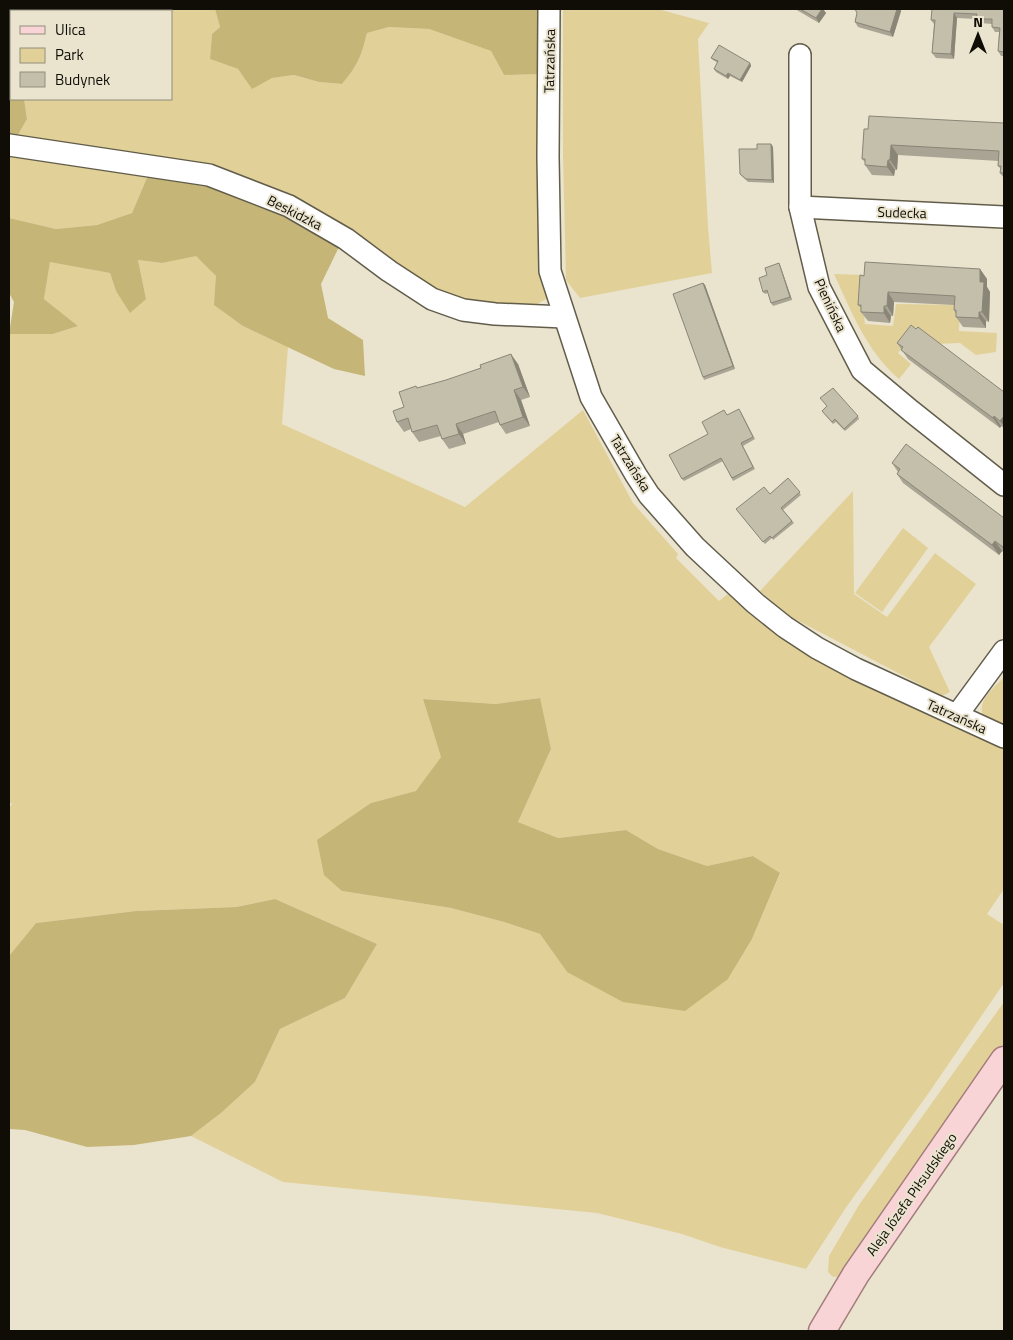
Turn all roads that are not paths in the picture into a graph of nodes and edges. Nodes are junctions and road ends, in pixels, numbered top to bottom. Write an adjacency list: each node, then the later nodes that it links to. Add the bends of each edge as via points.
1 (549, 9): 6 (street, Tatrzańska, via 550,271)
2 (800, 55): 4 (street, Pienińska)
3 (9, 145): 6 (street, Beskidzka, via 209,175 289,206 346,239 432,299 463,310)
4 (800, 207): 5 (street, Sudecka); 7 (street, Pienińska, via 819,287 862,370)
5 (1004, 217)
6 (564, 317): 9 (street, Tatrzańska, via 591,397 649,494 695,547 785,627 894,688)
7 (1004, 485)
8 (1004, 651): 9 (street)
9 (957, 715): 10 (street, Tatrzańska)
10 (1004, 737)
11 (1004, 1060): 12 (main road, Aleja Józefa Piłsudskiego, via 856,1274)
12 (822, 1331)

